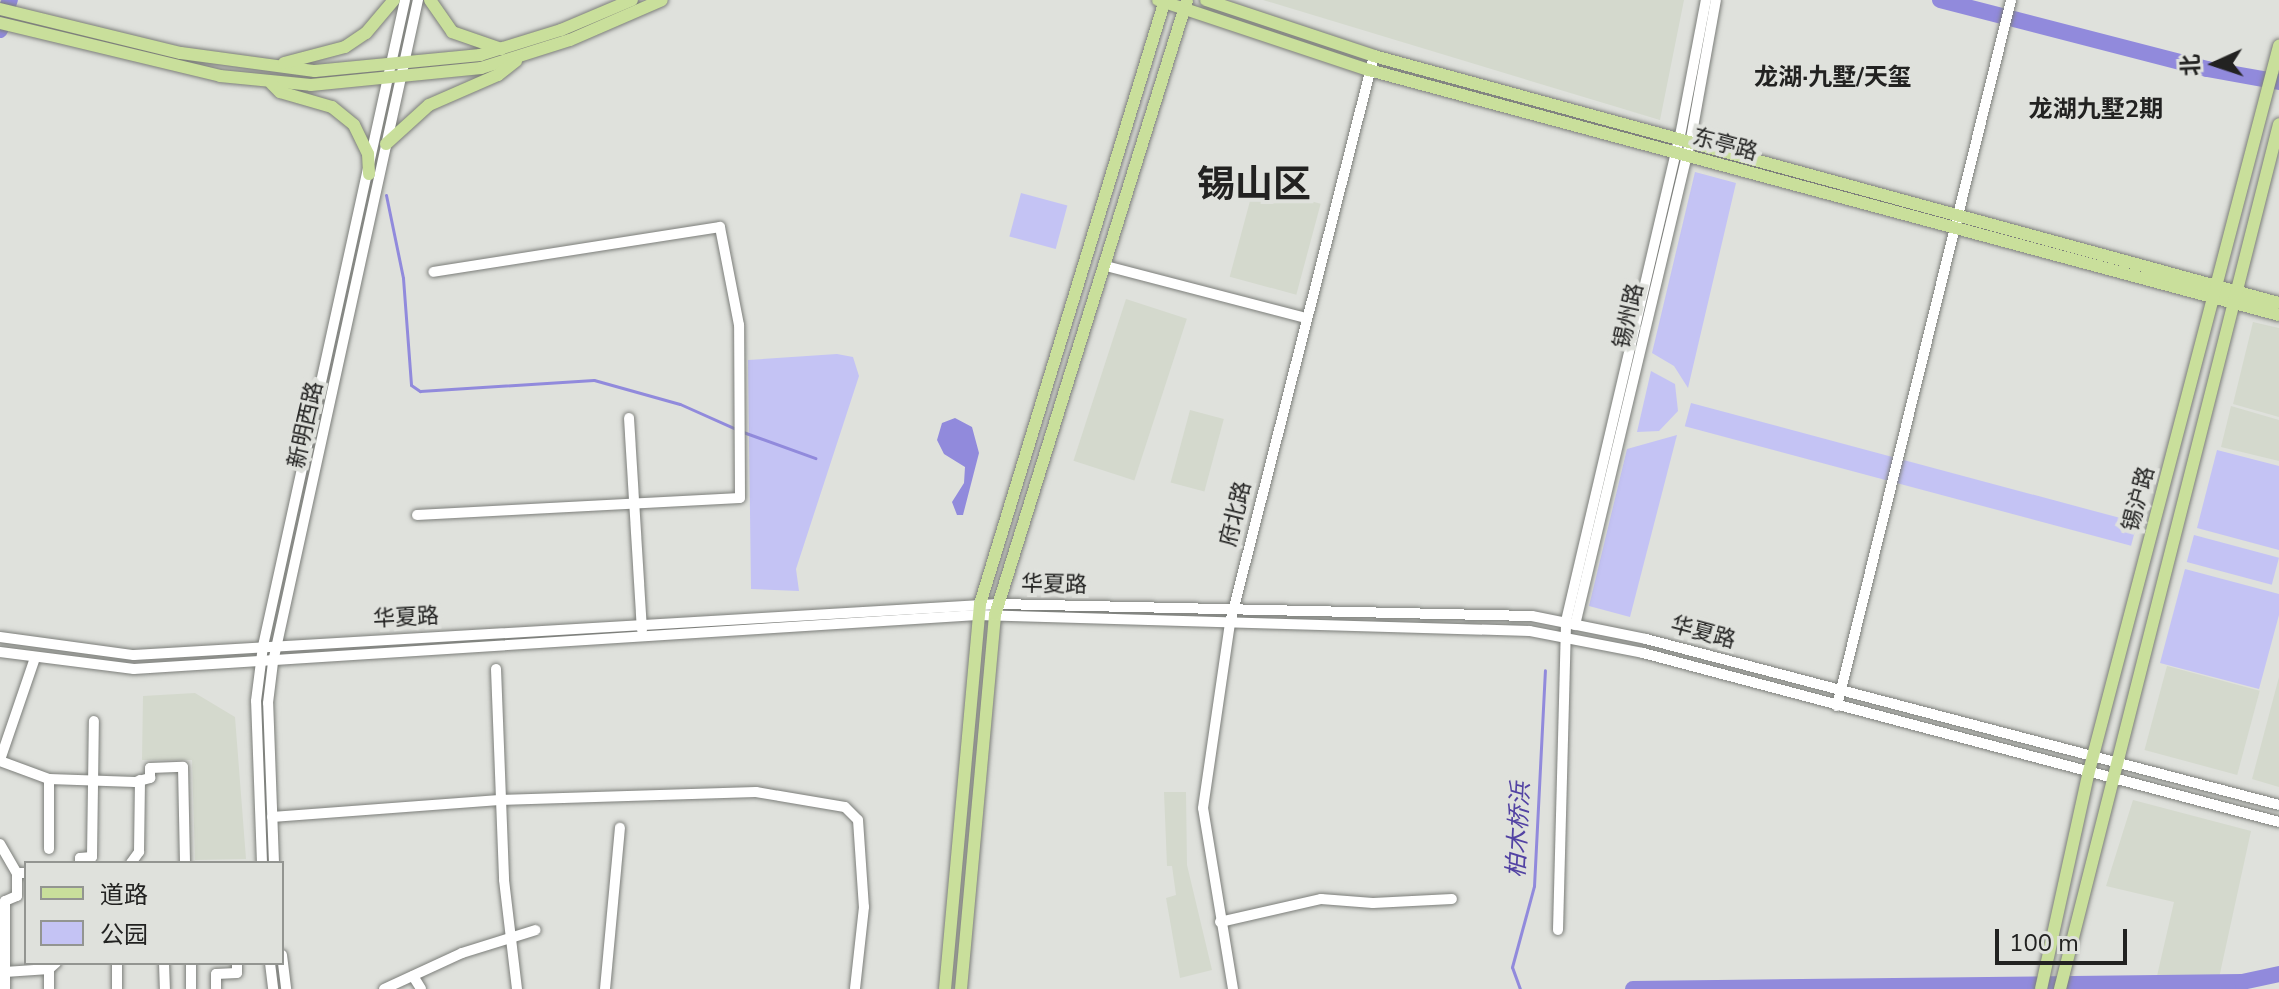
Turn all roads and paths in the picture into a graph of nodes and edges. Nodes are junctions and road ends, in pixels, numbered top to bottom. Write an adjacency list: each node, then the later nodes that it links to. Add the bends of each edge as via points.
1 (394, 0): 19 (main road, via 366,33 345,47)
2 (405, 0): 21 (street, 新明西路)
3 (418, 0): 21 (street, 新明西路)
4 (430, 0): 15 (main road, via 452,32)
5 (632, 0): 15 (main road)
6 (662, 0): 17 (main road)
7 (1206, 0): 18 (main road, 东亭路)
8 (1706, 0): 25 (street, 锡州路)
9 (1716, 0): 25 (street, 锡州路)
10 (2011, 0): 27 (street)
11 (1162, 1): 12 (main road, 东亭路); 39 (main road)
12 (1185, 5): 20 (main road, 东亭路); 28 (main road)
13 (0, 9): 19 (main road, via 181,53)
14 (0, 23): 22 (main road)
15 (501, 49): 21 (main road)
16 (2278, 49): 30 (main road, 锡沪路)
17 (522, 56): 21 (main road, via 481,68); 24 (main road, via 498,75 429,105)
18 (1374, 56): 20 (street, 府北路); 25 (main road, 东亭路)
19 (260, 66): 21 (main road)
20 (1369, 70): 25 (main road, 东亭路); 34 (street, 府北路)
21 (396, 73): 22 (main road); 24 (street, 新明西路); 26 (street, 新明西路)
22 (271, 83): 26 (main road, via 280,92 332,107 354,125 368,154)
23 (2279, 124): 31 (main road)
24 (386, 144): 47 (street, 新明西路)
25 (1684, 148): 27 (main road, 东亭路); 41 (street, 锡州路)
26 (369, 174): 48 (street, 新明西路)
27 (1956, 222): 30 (main road, 东亭路); 54 (street)
28 (1106, 266): 34 (street); 40 (main road)
29 (434, 272): 36 (street, via 720,227 739,325 740,498)
30 (2213, 292): 31 (main road, 东亭路); 57 (main road, 锡沪路)
31 (2238, 298): 32 (main road, 东亭路); 33 (main road, 东亭路); 59 (main road)
32 (2279, 303)
33 (2279, 315)
34 (1306, 318): 38 (street, 府北路)
35 (629, 418): 36 (street)
36 (634, 504): 37 (street); 43 (street)
37 (417, 515)
38 (1233, 608): 40 (street, 华夏路); 41 (street, 华夏路); 42 (street, 府北路)
39 (978, 610): 40 (street, 华夏路); 43 (street, 华夏路); 46 (street, 华夏路); 104 (main road)
40 (997, 610): 42 (street, 华夏路); 105 (main road)
41 (1572, 621): 45 (street, 锡州路); 54 (street, 华夏路)
42 (1230, 623): 45 (street, 华夏路, via 1530,631); 78 (street, 府北路, via 1203,808)
43 (642, 625): 46 (street); 47 (street, 华夏路)
44 (0, 637): 48 (street, 华夏路, via 134,655)
45 (1567, 637): 55 (street, 华夏路); 80 (street, 锡州路)
46 (642, 640): 51 (street, 华夏路)
47 (278, 645): 48 (street, 华夏路); 51 (street, 新明西路)
48 (263, 646): 52 (street, 新明西路)
49 (0, 652): 50 (street, 华夏路)
50 (35, 658): 52 (street, 华夏路, via 134,669); 58 (street)
51 (273, 662): 52 (street, 华夏路); 66 (street, 新明西路, via 268,703)
52 (260, 663): 74 (street, 新明西路, via 256,701)
53 (496, 669): 64 (street)
54 (1841, 691): 55 (street); 57 (street, 华夏路)
55 (1837, 706): 60 (street, 华夏路)
56 (94, 721): 71 (street, via 92,857)
57 (2092, 758): 59 (street, 华夏路); 60 (main road, 锡沪路)
58 (0, 760): 61 (street)
59 (2118, 765): 63 (main road); 65 (street, 华夏路)
60 (2088, 775): 63 (street, 华夏路); 107 (main road, 锡沪路)
61 (49, 779): 62 (street); 70 (street)
62 (140, 780): 72 (street, via 139,852); 73 (street, via 150,778 150,768 183,767)
63 (2113, 782): 67 (street, 华夏路); 108 (main road)
64 (499, 800): 66 (street); 81 (street); 103 (street, via 756,792 845,807 858,820 864,907)
65 (2279, 805)
66 (272, 817): 75 (street, 新明西路)
67 (2279, 822)
68 (620, 828): 102 (street)
69 (2, 849): 76 (street)
70 (49, 849)
71 (80, 861)
72 (132, 861)
73 (185, 861)
74 (262, 861)
75 (274, 861)
76 (21, 873): 89 (street, via 17,896 5,901)
77 (1452, 899): 78 (street, via 1321,899)
78 (1220, 922): 106 (street, 府北路)
79 (536, 930): 81 (street)
80 (1558, 930)
81 (511, 937): 90 (street); 101 (street)
82 (52, 965): 89 (street); 92 (street)
83 (117, 965): 93 (street)
84 (164, 965): 94 (street)
85 (191, 965): 95 (street)
86 (237, 965): 96 (street, via 237,973 216,974)
87 (270, 965): 97 (street)
88 (283, 965): 98 (street)
89 (3, 968): 91 (street)
90 (413, 976): 99 (street); 100 (street)
91 (5, 989)
92 (49, 989)
93 (117, 989)
94 (165, 989)
95 (191, 989)
96 (216, 989)
97 (273, 989)
98 (286, 989)
99 (384, 989)
100 (421, 989)
101 (517, 989)
102 (605, 989)
103 (855, 989)
104 (945, 989)
105 (961, 989)
106 (1233, 989)
107 (2041, 989)
108 (2060, 989)

